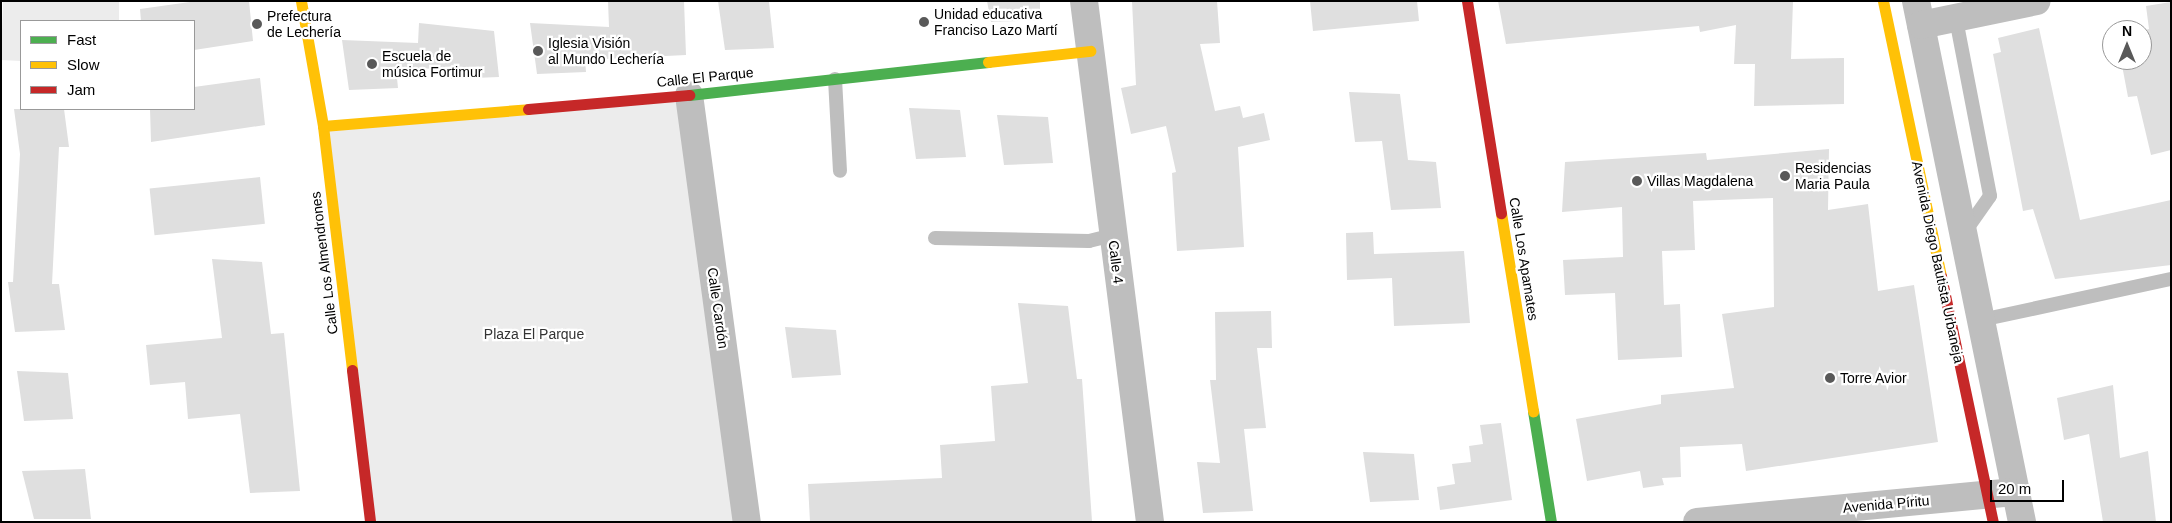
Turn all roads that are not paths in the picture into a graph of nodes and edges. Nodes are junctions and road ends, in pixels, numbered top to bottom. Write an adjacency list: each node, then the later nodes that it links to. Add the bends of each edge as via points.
1 (301, 1): 11 (street, Calle Los Almendrones)
2 (1084, 1): 8 (street, Calle 4)
3 (1467, 1): 23 (street, Calle Los Apamates)
4 (1883, 1): 19 (street, Avenida Diego Bautista Urbaneja)
5 (2037, 1): 7 (street)
6 (1919, 13): 7 (street); 13 (street)
7 (1956, 19): 13 (lane, via 1990,196)
8 (1090, 51): 9 (street, Calle El Parque); 14 (street, Calle 4)
9 (835, 79): 10 (street, Calle El Parque); 12 (lane)
10 (689, 94): 11 (street, Calle El Parque); 21 (street, Calle Cardón)
11 (323, 126): 20 (street, Calle Los Almendrones)
12 (840, 171)
13 (1963, 233): 17 (street)
14 (1113, 235): 15 (lane, via 1089,241); 22 (street, Calle 4)
15 (935, 238)
16 (2171, 279): 17 (lane)
17 (1981, 320): 18 (street)
18 (2016, 491): 19 (street, Avenida Píritu); 26 (street)
19 (1987, 495): 24 (street, Avenida Píritu); 25 (street, Avenida Diego Bautista Urbaneja)
20 (370, 522)
21 (747, 522)
22 (1150, 522)
23 (1551, 522)
24 (1697, 522)
25 (1993, 522)
26 (2022, 522)

